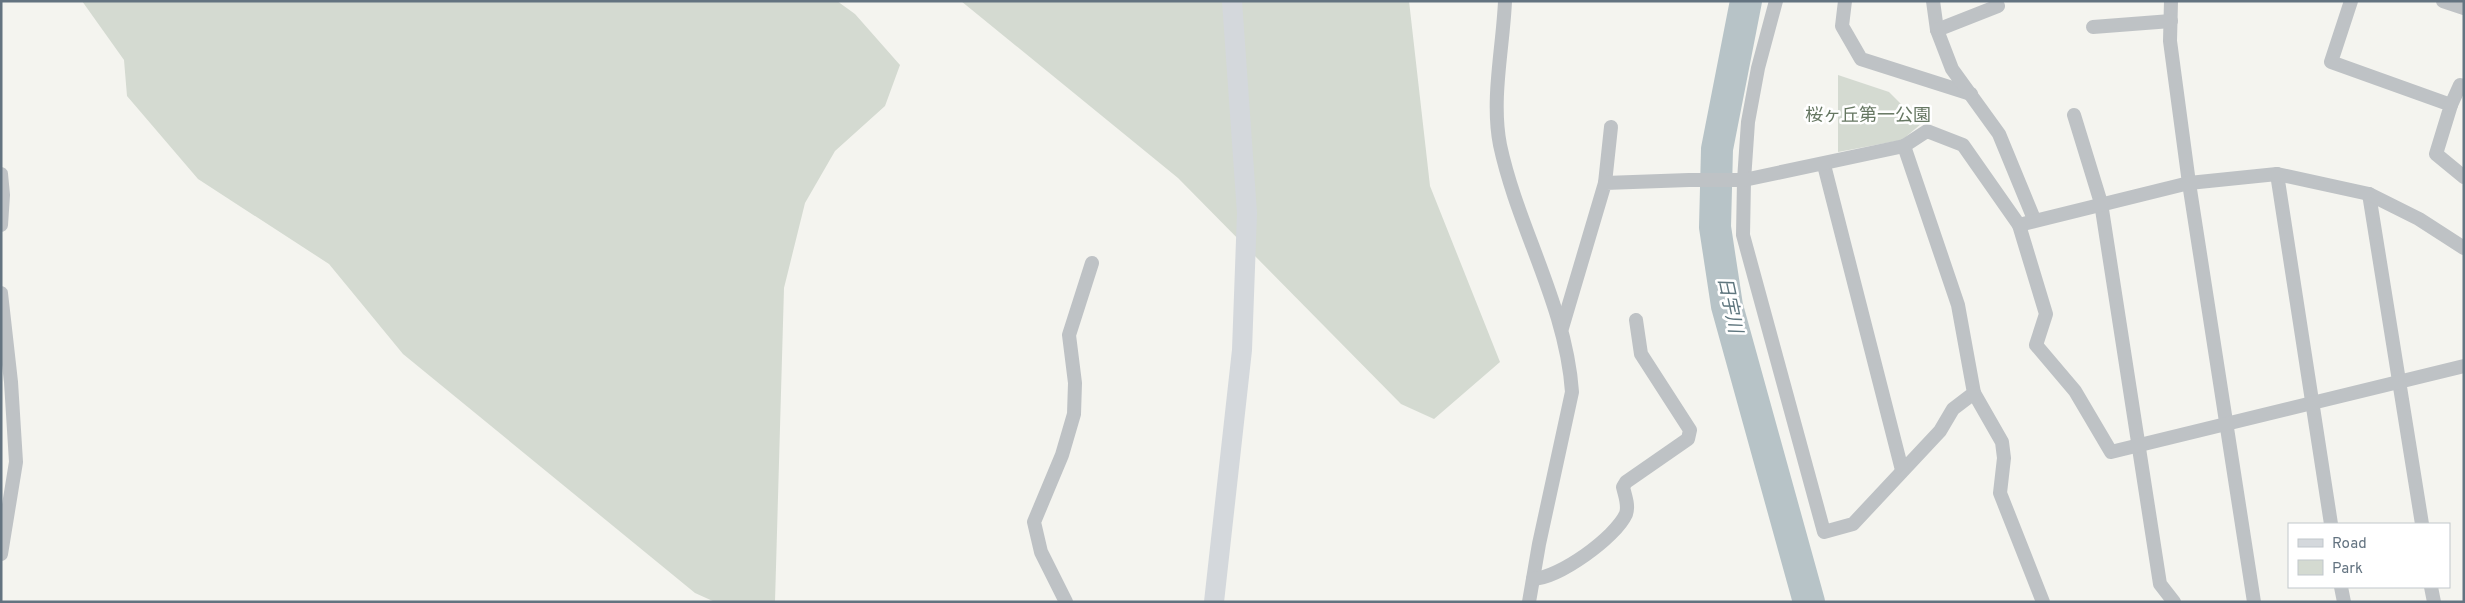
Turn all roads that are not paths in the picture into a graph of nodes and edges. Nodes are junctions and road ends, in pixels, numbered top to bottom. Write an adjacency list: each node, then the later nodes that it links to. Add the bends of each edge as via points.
1 (1232, 1): 51 (street, via 1247,213 1242,350)
2 (1505, 1): 36 (street, via 1496,109 1500,144 1528,237)
3 (1776, 1): 24 (street, via 1748,122)
4 (1845, 1): 15 (street, via 1842,26 1861,59)
5 (1933, 1): 13 (street)
6 (2172, 1): 11 (street)
7 (2351, 1): 16 (street, via 2331,62)
8 (2443, 1): 10 (street)
9 (1998, 6): 13 (street)
10 (2464, 8)
11 (2171, 21): 12 (street); 26 (street, via 2170,41)
12 (2093, 27)
13 (1937, 30): 15 (street, via 1952,69)
14 (2462, 82): 16 (street)
15 (1971, 94): 29 (street, via 1999,134)
16 (2452, 105): 23 (street, via 2436,154)
17 (2074, 114): 28 (street)
18 (1611, 128): 25 (street)
19 (1904, 146): 20 (street); 30 (street, via 1927,131 1963,145); 39 (street, via 1958,305)
20 (1824, 165): 24 (street); 43 (street)
21 (1, 174): 31 (street)
22 (2277, 174): 26 (street); 27 (street); 40 (street)
23 (2464, 177)
24 (1744, 180): 25 (street); 43 (street, via 1743,235 1824,532 1853,524)
25 (1605, 183): 36 (street)
26 (2188, 183): 28 (street); 41 (street)
27 (2369, 194): 32 (street, via 2419,219); 38 (street)
28 (2101, 203): 29 (street); 42 (street)
29 (2034, 219): 30 (street)
30 (2019, 225): 42 (street, via 2046,314 2036,345 2075,391 2111,452)
31 (1, 226)
32 (2464, 248)
33 (1092, 263): 50 (street, via 1069,335 1075,383 1074,414 1062,455 1034,522 1041,552)
34 (1, 293): 46 (street, via 16,462)
35 (1636, 320): 47 (street, via 1641,354 1690,430 1688,439 1626,482 1623,487 1628,507 1608,536 1562,569 1544,579)
36 (1562, 328): 47 (street, via 1572,392)
37 (2464, 366): 38 (street)
38 (2400, 381): 40 (street); 45 (street)
39 (1974, 393): 43 (street, via 1953,409 1940,431); 53 (street, via 2002,442 2004,458 2000,493)
40 (2312, 405): 41 (street); 44 (street)
41 (2226, 424): 42 (street); 55 (street)
42 (2139, 446): 54 (street, via 2160,584)
43 (1902, 470)
44 (2331, 523)
45 (2422, 523)
46 (1, 554)
47 (1533, 579): 52 (street)
48 (2342, 588): 56 (street)
49 (2431, 588): 57 (street)
50 (1066, 602)
51 (1214, 602)
52 (1529, 602)
53 (2043, 602)
54 (2174, 602)
55 (2254, 602)
56 (2344, 602)
57 (2434, 602)

